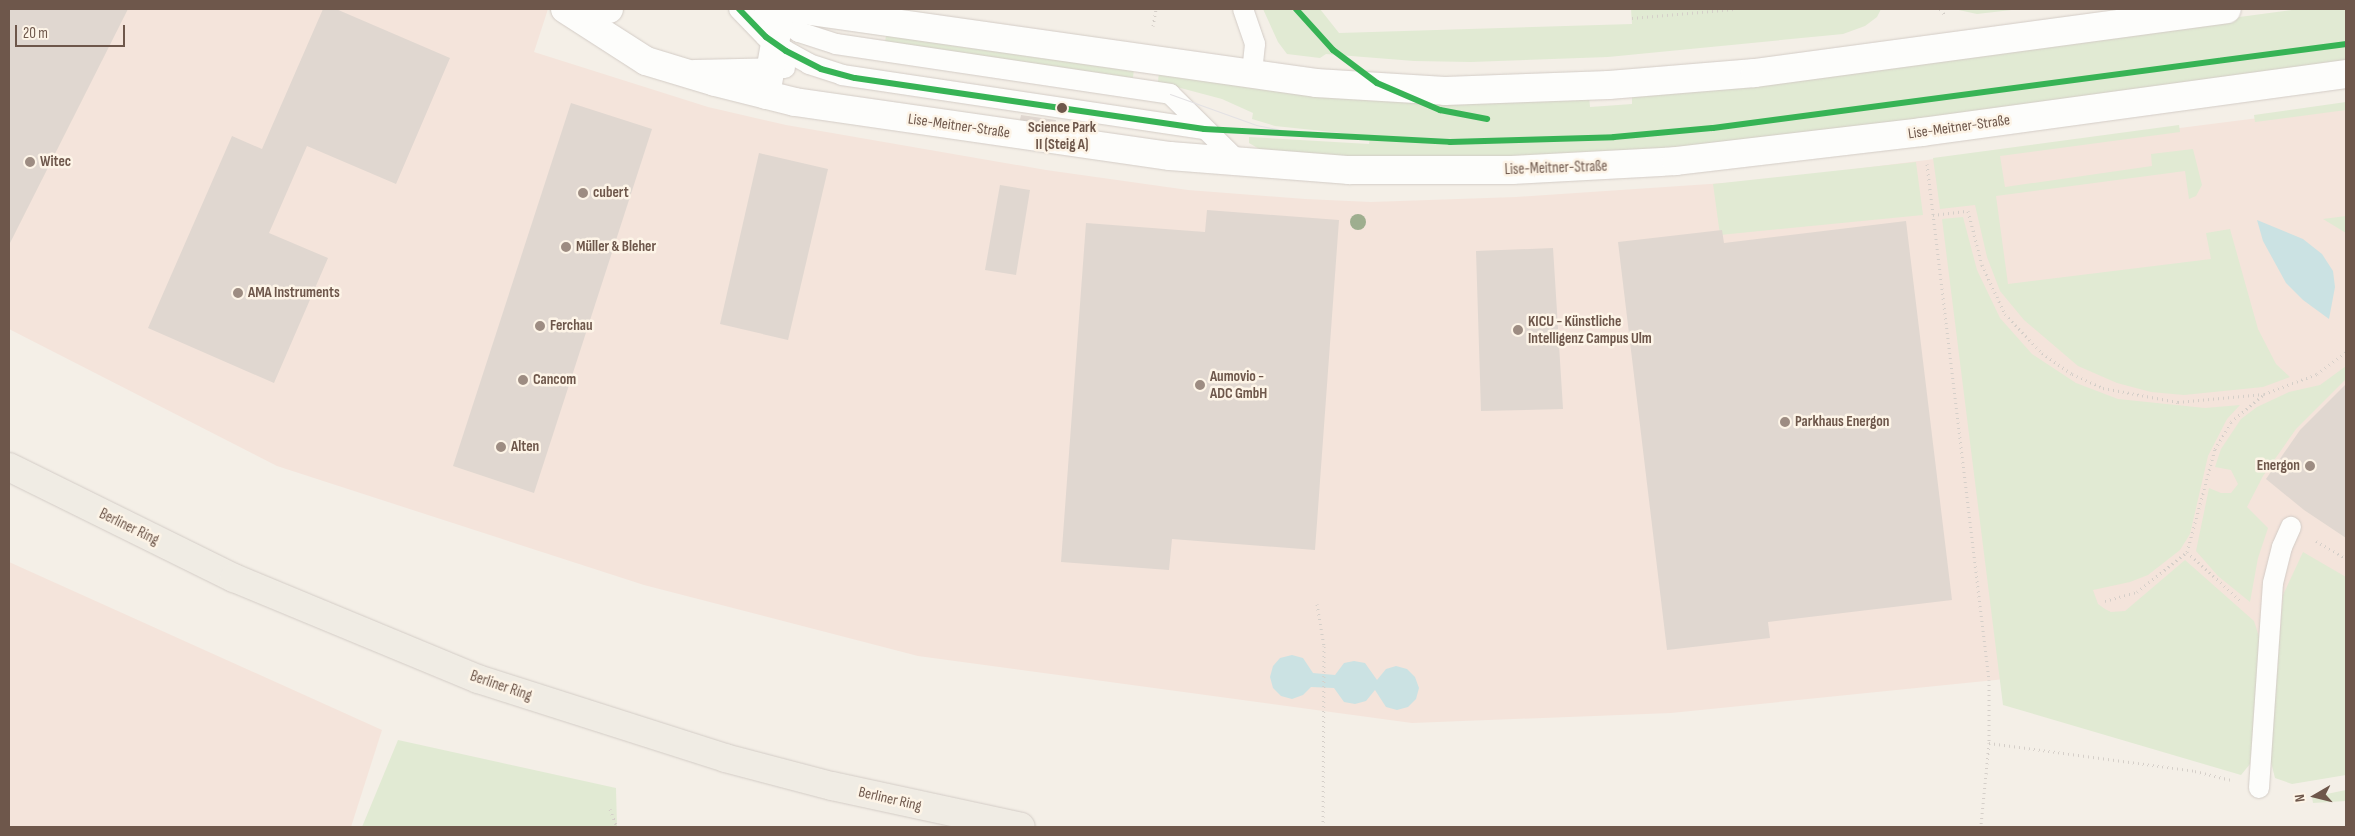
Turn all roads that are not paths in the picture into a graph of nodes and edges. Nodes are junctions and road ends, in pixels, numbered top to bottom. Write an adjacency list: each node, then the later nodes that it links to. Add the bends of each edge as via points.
1 (565, 9): 8 (street, Lise-Meitner-Straße, via 634,54)
2 (601, 9): 3 (street)
3 (609, 9)
4 (739, 9): 7 (lane)
5 (1243, 9): 10 (lane, via 1255,44)
6 (2227, 9): 10 (street, via 1755,73 1651,82 1445,91 1353,87)
7 (778, 26): 8 (lane); 10 (street); 11 (street); 12 (lane, via 822,41 854,47 1170,94); 12 (lane, via 809,64 855,78)
8 (674, 71): 11 (street, Lise-Meitner-Straße)
9 (2346, 74): 13 (street, Lise-Meitner-Straße, via 1904,134 1650,164 1397,171)
10 (1252, 75)
11 (766, 95): 13 (street, Lise-Meitner-Straße, via 1108,148)
12 (1204, 130): 13 (lane)
13 (1240, 163)
14 (9, 467): 17 (main road, Berliner Ring, via 234,578 478,679 725,758 832,786)
15 (2291, 527): 16 (lane, via 2277,564)
16 (2259, 788)
17 (1021, 827)

